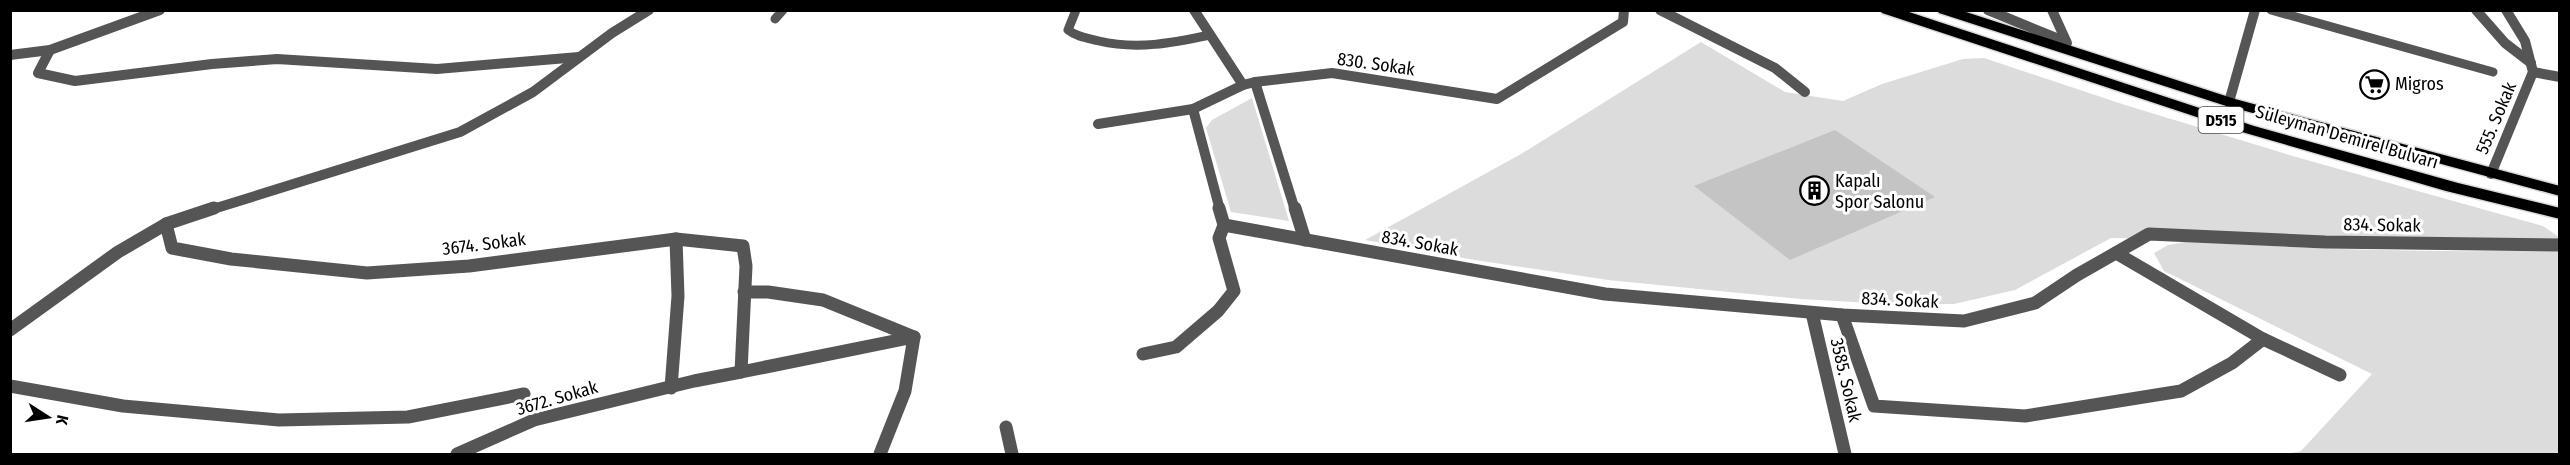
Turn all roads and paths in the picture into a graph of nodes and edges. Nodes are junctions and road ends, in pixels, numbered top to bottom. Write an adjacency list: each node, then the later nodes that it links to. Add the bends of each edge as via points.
1 (160, 10): 19 (street)
2 (649, 10): 21 (street)
3 (783, 10): 16 (lane)
4 (1077, 10): 17 (lane, via 1068,30 1075,36 1118,47 1147,47)
5 (1194, 10): 17 (street)
6 (1624, 10): 25 (street, 830. Sokak, via 1623,22 1497,99 1332,73)
7 (1660, 10): 26 (street, via 1775,68)
8 (1887, 10): 32 (highway, Süleyman Demirel Bulvarı / D515, via 2248,129)
9 (1944, 10): 18 (highway, Süleyman Demirel Bulvarı / D515)
10 (1988, 10): 18 (street)
11 (2052, 10): 18 (street)
12 (2255, 10): 27 (street)
13 (2271, 10): 23 (lane)
14 (2476, 10): 22 (street)
15 (2505, 10): 22 (street, 555. Sokak, via 2525,41)
16 (775, 19)
17 (1210, 35): 25 (street)
18 (2069, 47): 27 (highway, Süleyman Demirel Bulvarı / D515)
19 (50, 50): 20 (street); 21 (street, via 38,73 75,81 277,59 437,69)
20 (10, 55)
21 (580, 57): 33 (street, via 491,117 460,132)
22 (2532, 67): 24 (street); 30 (street, 555. Sokak)
23 (2493, 72)
24 (2559, 77)
25 (1249, 84): 28 (street, 830. Sokak); 36 (street)
26 (1805, 92)
27 (2229, 102): 30 (highway, Süleyman Demirel Bulvarı / D515)
28 (1193, 109): 29 (street, 830. Sokak); 34 (street)
29 (1098, 124)
30 (2491, 174): 31 (highway, Süleyman Demirel Bulvarı / D515)
31 (2559, 190)
32 (2559, 214)
33 (166, 224): 35 (street, 3674. Sokak, via 172,248 231,259 367,273 468,266); 42 (street, via 118,252)
34 (1224, 225): 36 (street, 834. Sokak); 45 (street, via 1219,238 1234,291 1176,347)
35 (676, 238): 39 (street, via 743,246); 49 (street, via 678,296)
36 (1305, 240): 40 (street, 834. Sokak, via 1605,294)
37 (2559, 245): 38 (street, 834. Sokak, via 2325,242 2149,234)
38 (2116, 254): 41 (street, 834. Sokak, via 2034,303 1964,321); 44 (street)
39 (744, 292): 43 (street, via 823,300); 46 (street)
40 (1812, 313): 41 (street, 834. Sokak); 56 (street, 3585. Sokak)
41 (1842, 315): 44 (street, via 1874,406 2025,416 2181,391 2232,363)
42 (10, 330)
43 (914, 337): 46 (street, 3672. Sokak); 54 (street, via 905,391)
44 (2263, 339): 47 (street)
45 (1143, 354)
46 (741, 372): 49 (street, 3672. Sokak)
47 (2340, 375)
48 (10, 386): 50 (street, via 123,406 279,420 408,417)
49 (671, 388): 52 (street, 3672. Sokak, via 534,420)
50 (524, 394)
51 (1006, 427): 55 (street)
52 (476, 450): 53 (street, 3672. Sokak)
53 (457, 454)
54 (880, 454)
55 (1012, 454)
56 (1845, 454)

